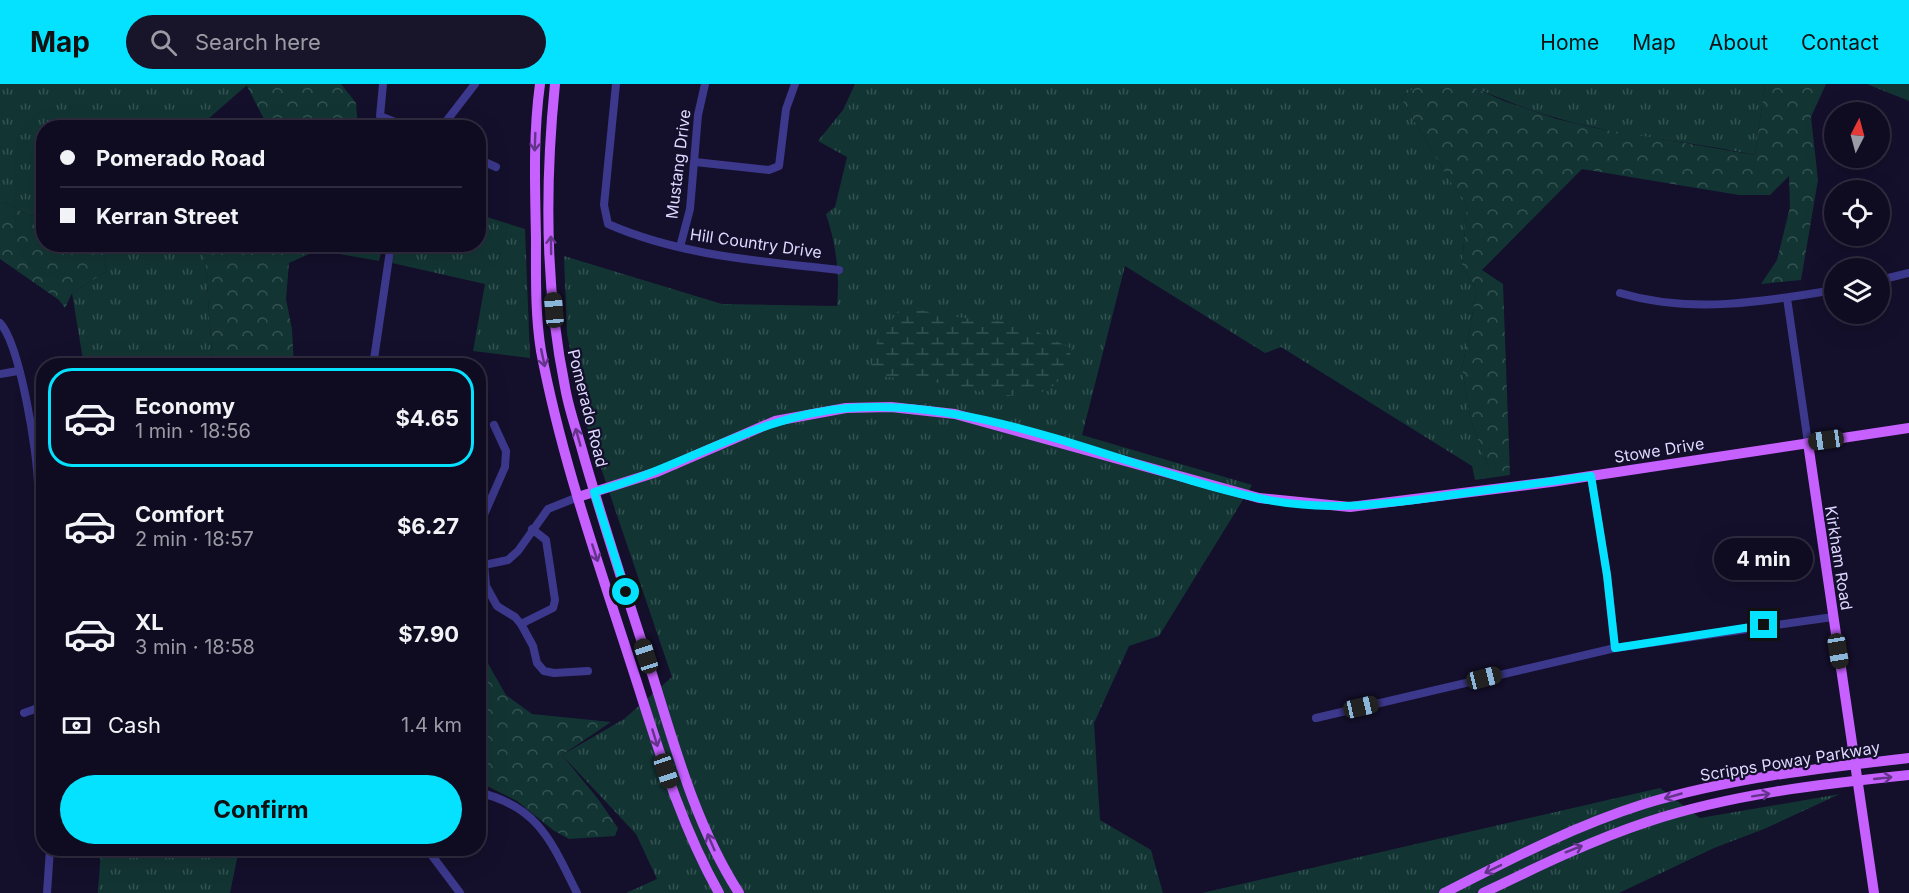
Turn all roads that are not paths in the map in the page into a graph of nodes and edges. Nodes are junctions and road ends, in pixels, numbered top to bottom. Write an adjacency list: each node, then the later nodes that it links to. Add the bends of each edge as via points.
1 (383, 84): 8 (street, via 380,116)
2 (475, 84): 9 (street)
3 (540, 84): 31 (main road, Pomerado Road, one-way to 31, via 535,163 540,338)
4 (555, 84): 30 (main road, Pomerado Road, one-way to 4, via 565,390 557,344 549,165)
5 (616, 84): 13 (street, Hill Country Drive, via 604,205 608,224)
6 (705, 84): 10 (street, Mustang Drive, via 698,115)
7 (795, 84): 10 (street, via 786,109 779,166 769,170)
8 (390, 120)
9 (447, 120)
10 (695, 162): 13 (street, Mustang Drive, via 690,209)
11 (486, 163): 12 (street)
12 (496, 167)
13 (680, 247): 15 (street, Hill Country Drive, via 718,256)
14 (390, 252): 22 (street)
15 (839, 270)
16 (1909, 273): 17 (street)
17 (1890, 278)
18 (1824, 292): 20 (street)
19 (1620, 293): 20 (street, via 1648,302 1708,305)
20 (1786, 298): 27 (street, Kirkham Road)
21 (0, 323): 23 (street, via 9,336)
22 (374, 358)
23 (18, 371): 24 (street); 28 (street)
24 (0, 374)
25 (494, 425): 32 (street, via 506,451 505,467)
26 (1909, 428): 27 (main road, Stowe Drive)
27 (1808, 443): 29 (main road, Stowe Drive); 36 (main road, Kirkham Road)
28 (36, 464)
29 (1591, 476): 30 (main road, Stowe Drive, via 1371,506 1318,506 1235,492 955,414 891,406 846,408 776,422 657,472); 38 (street)
30 (594, 492): 31 (main road, Stowe Drive); 54 (main road, Pomerado Road, one-way to 30, via 717,856 679,758)
31 (578, 497): 33 (street, via 548,509); 53 (main road, Pomerado Road, one-way to 53, via 678,807)
32 (486, 510)
33 (532, 529): 34 (street, via 518,552 508,560); 37 (street, via 546,540 555,600 553,608)
34 (486, 565)
35 (486, 586): 37 (street, via 490,598)
36 (1833, 617): 38 (street); 44 (main road, Kirkham Road)
37 (521, 624): 39 (street, via 537,663 544,670 554,674)
38 (1615, 648): 42 (street)
39 (588, 671)
40 (36, 709): 41 (street)
41 (24, 712)
42 (1316, 718)
43 (1909, 758): 44 (main road, Scripps Poway Parkway)
44 (1855, 764): 46 (main road, Kirkham Road); 55 (main road, Scripps Poway Parkway, one-way to 55, via 1730,782 1642,805 1565,833)
45 (1909, 775): 46 (main road, Scripps Poway Parkway, one-way to 45)
46 (1857, 781): 56 (main road, Scripps Poway Parkway, one-way to 46, via 1569,851 1648,822 1734,800); 57 (main road, Kirkham Road)
47 (486, 795): 52 (street, via 515,804 538,825)
48 (50, 856): 50 (street)
49 (432, 856): 51 (street)
50 (47, 893)
51 (460, 893)
52 (577, 893)
53 (719, 893)
54 (739, 893)
55 (1444, 893)
56 (1483, 893)
57 (1874, 893)

